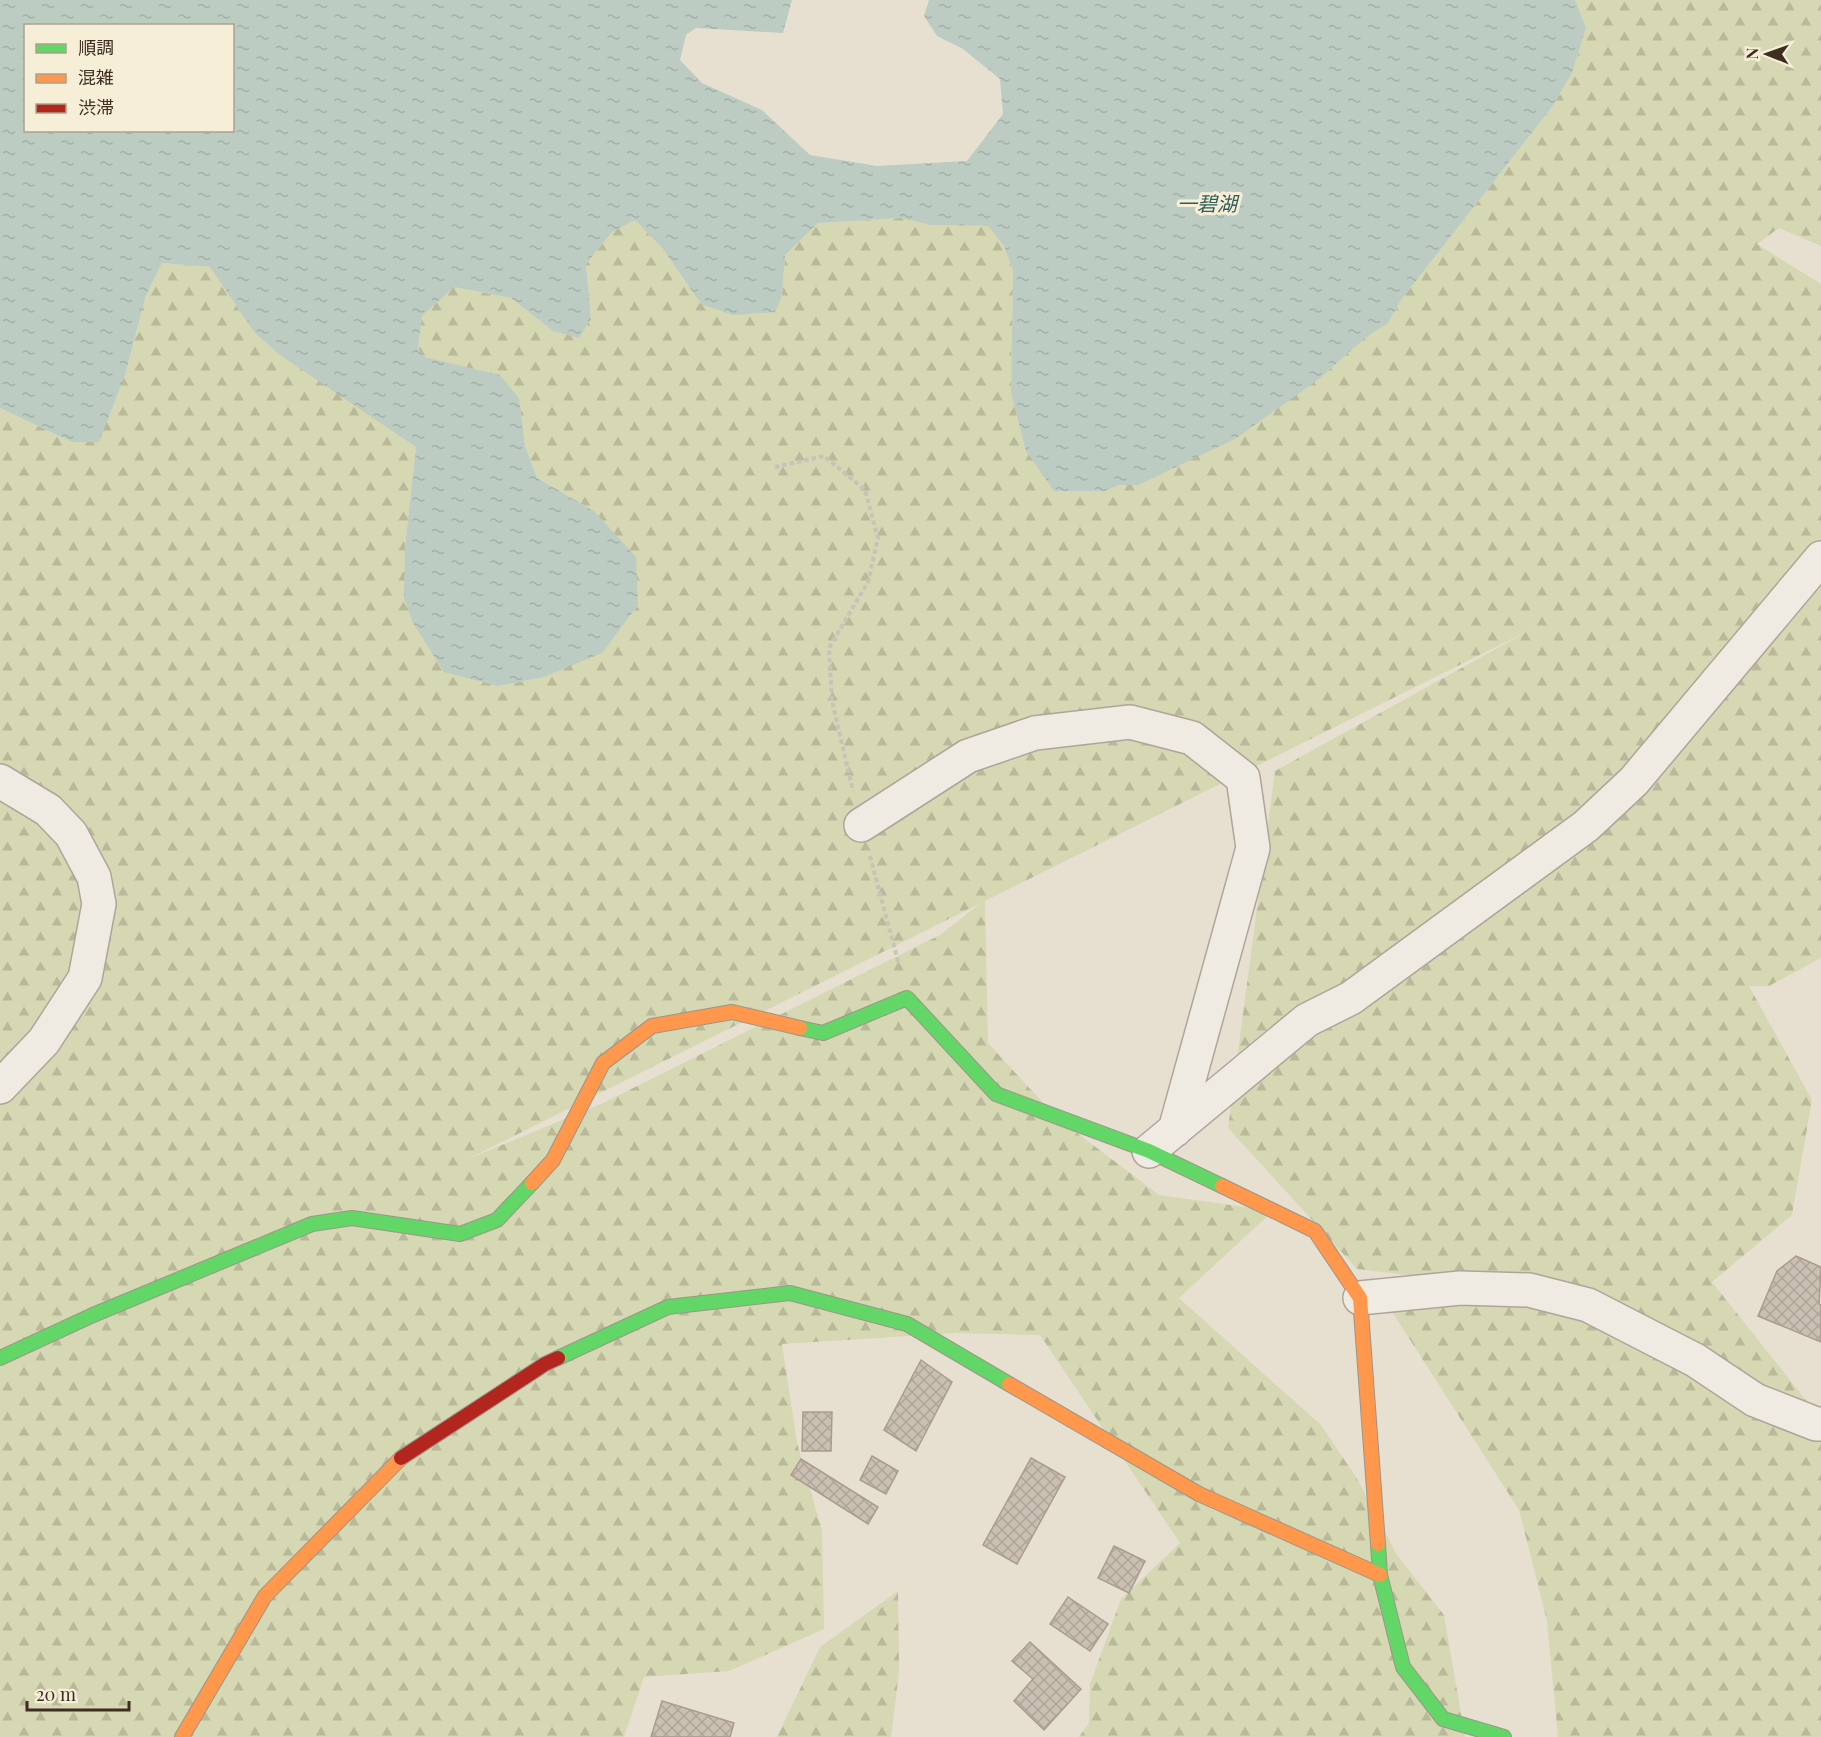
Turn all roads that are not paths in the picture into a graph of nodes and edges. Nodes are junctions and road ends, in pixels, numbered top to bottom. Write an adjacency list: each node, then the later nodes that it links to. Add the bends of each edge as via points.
1 (1821, 558): 5 (street, via 1634,781 1586,826 1351,998 1307,1020)
2 (0, 781): 4 (street, via 48,810 71,834 94,877 99,904 85,978 44,1041)
3 (861, 825): 5 (street, via 968,756 1035,733 1130,722 1192,738 1243,778 1253,848)
4 (0, 1087)
5 (1175, 1130): 6 (street)
6 (1149, 1151): 7 (street, via 1315,1231); 8 (street, via 996,1094 907,998 823,1033 732,1012 652,1026 603,1063 553,1161 497,1220 460,1234 352,1218 312,1224)
7 (1360, 1298): 9 (street, via 1460,1288 1529,1290 1588,1305 1695,1360 1755,1400); 10 (street)
8 (0, 1358)
9 (1821, 1424)
10 (1380, 1575): 11 (street, via 1200,1494 907,1324 790,1293 668,1307 545,1365 400,1459 265,1596); 12 (street, via 1403,1667 1436,1711 1443,1719)
11 (182, 1737)
12 (1504, 1737)

